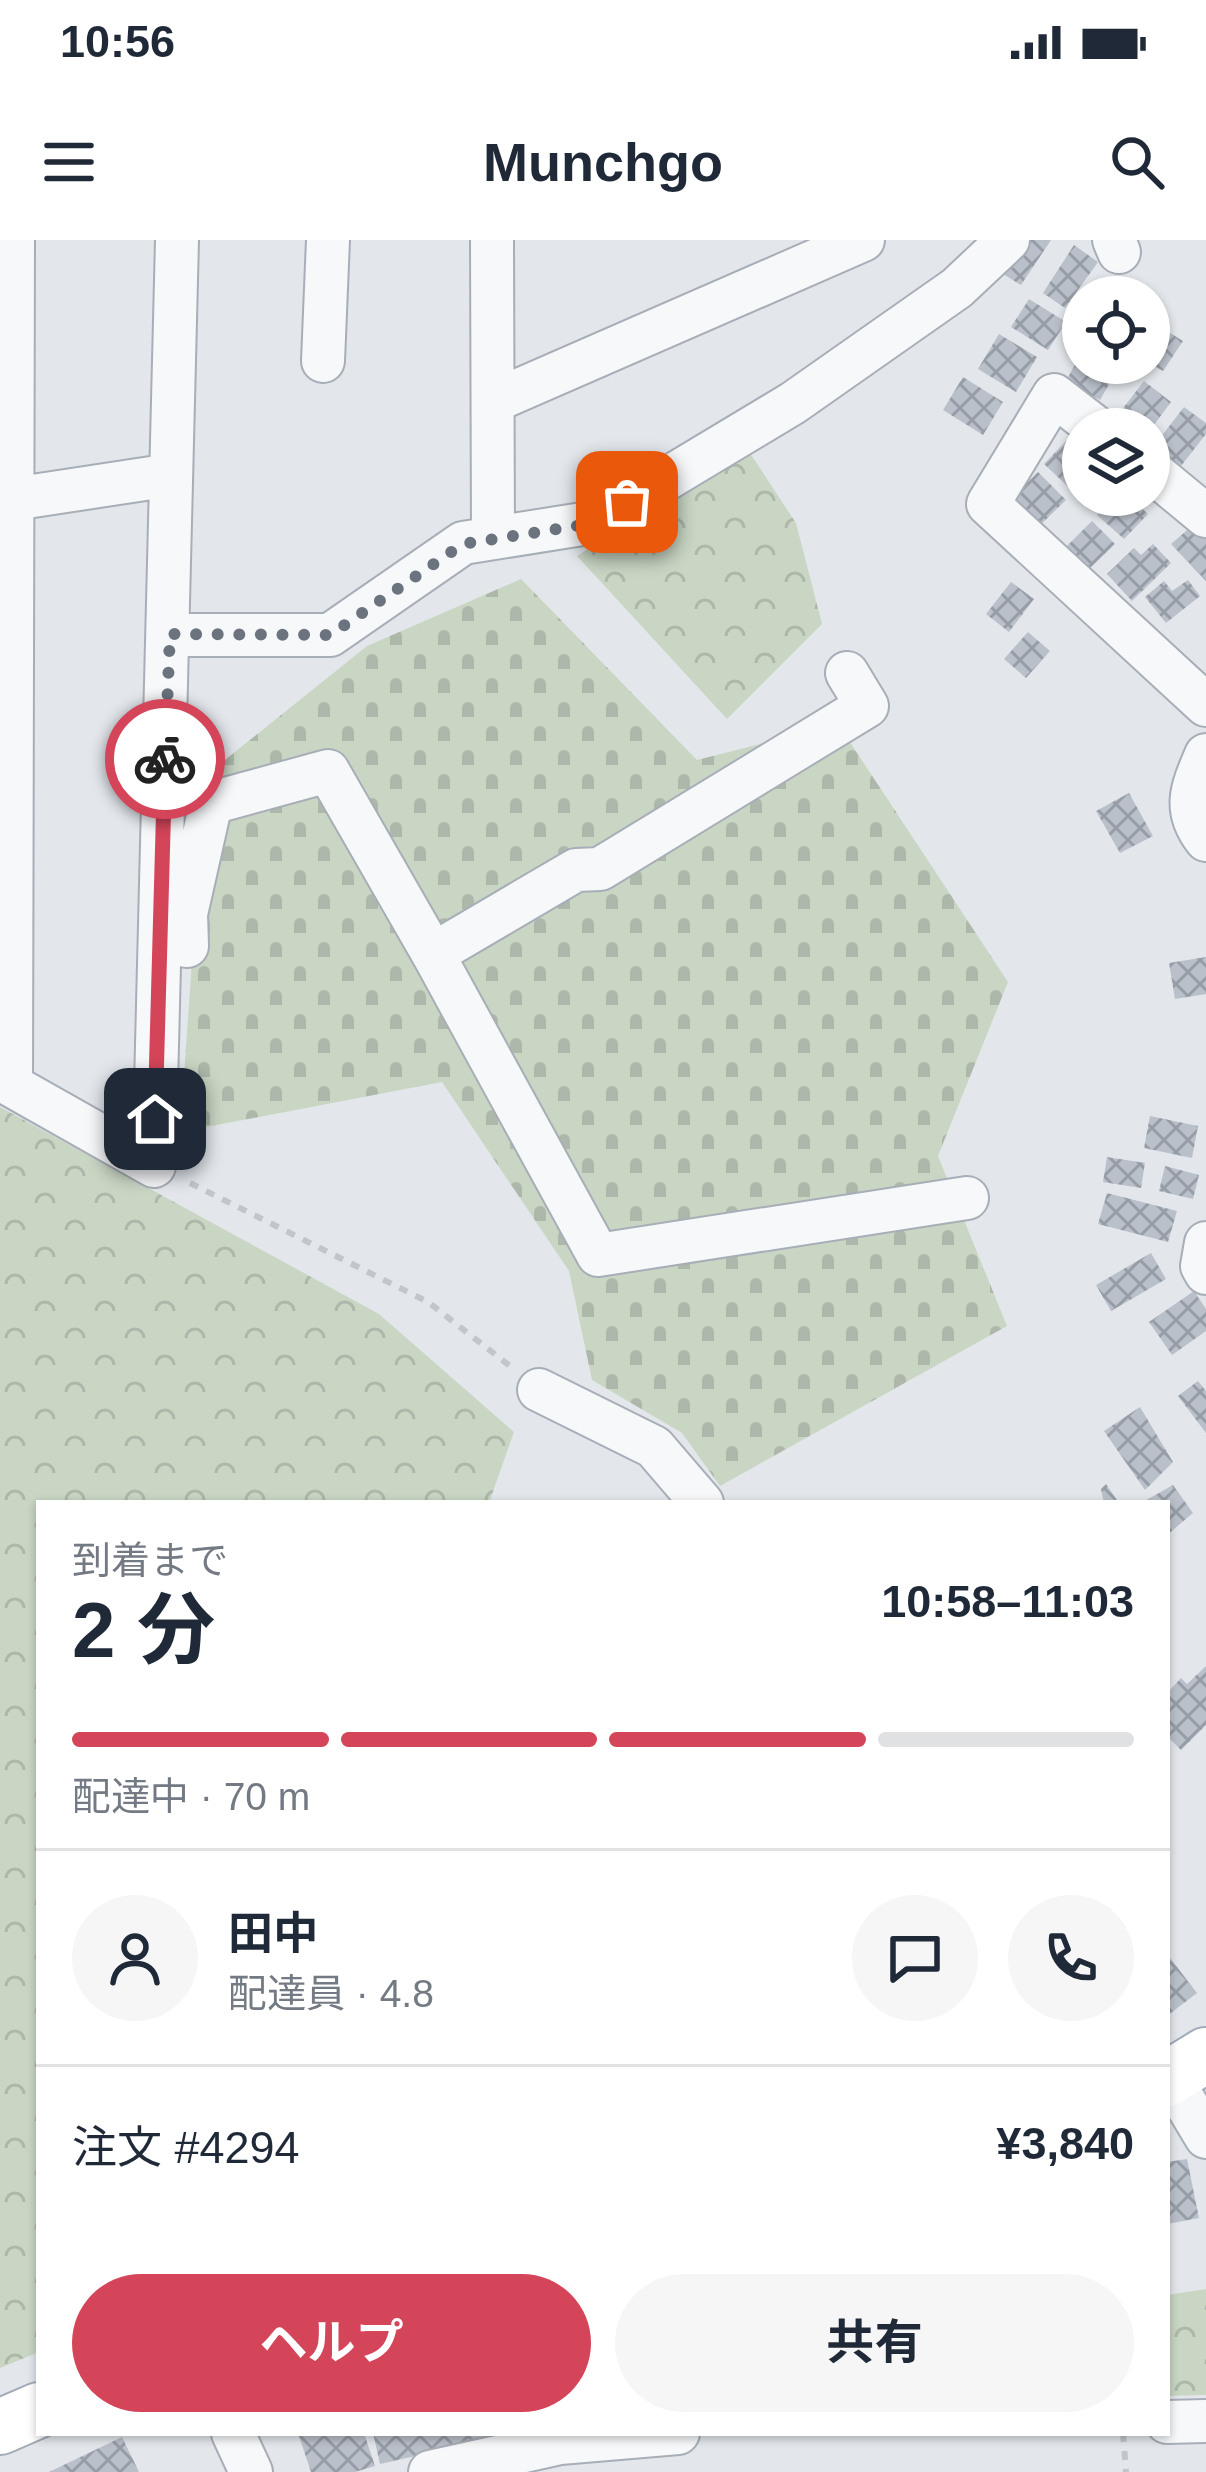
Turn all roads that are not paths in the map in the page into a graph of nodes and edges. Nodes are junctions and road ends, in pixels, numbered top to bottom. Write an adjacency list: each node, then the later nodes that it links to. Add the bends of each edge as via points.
1 (13, 240): 12 (street)
2 (177, 240): 10 (street)
3 (328, 240): 7 (street)
4 (492, 240): 8 (street)
5 (863, 240): 8 (street)
6 (1008, 240): 14 (street, via 957,288 793,403 595,523)
7 (323, 361)
8 (494, 401): 14 (street)
9 (1070, 408): 17 (street, via 1054,395 988,504)
10 (171, 475): 12 (street); 15 (street)
11 (1170, 486): 13 (street)
12 (6, 500): 22 (street)
13 (1206, 516)
14 (493, 538): 15 (street, via 463,544 330,635)
15 (170, 634): 21 (street)
16 (847, 673): 20 (street, via 867,706 600,868 576,870)
17 (1206, 705)
18 (1206, 754): 19 (street, via 1191,790 1193,823)
19 (1206, 840)
20 (433, 954): 21 (street, via 328,771 211,803 186,914 188,979); 23 (street, via 598,1256)
21 (159, 977): 22 (street, via 154,1166)
22 (5, 1082)
23 (967, 1198)
24 (1206, 1243): 25 (street)
25 (1206, 1273)
26 (539, 1390): 27 (street, via 655,1447)
27 (699, 1500)
28 (1178, 2070): 29 (street)
29 (1206, 2137)
30 (36, 2411): 33 (main road)
31 (1206, 2421): 32 (street)
32 (1170, 2422)
33 (0, 2427)
34 (234, 2436): 36 (street)
35 (643, 2436): 37 (street, via 560,2443)
36 (250, 2472)
37 (430, 2472)

